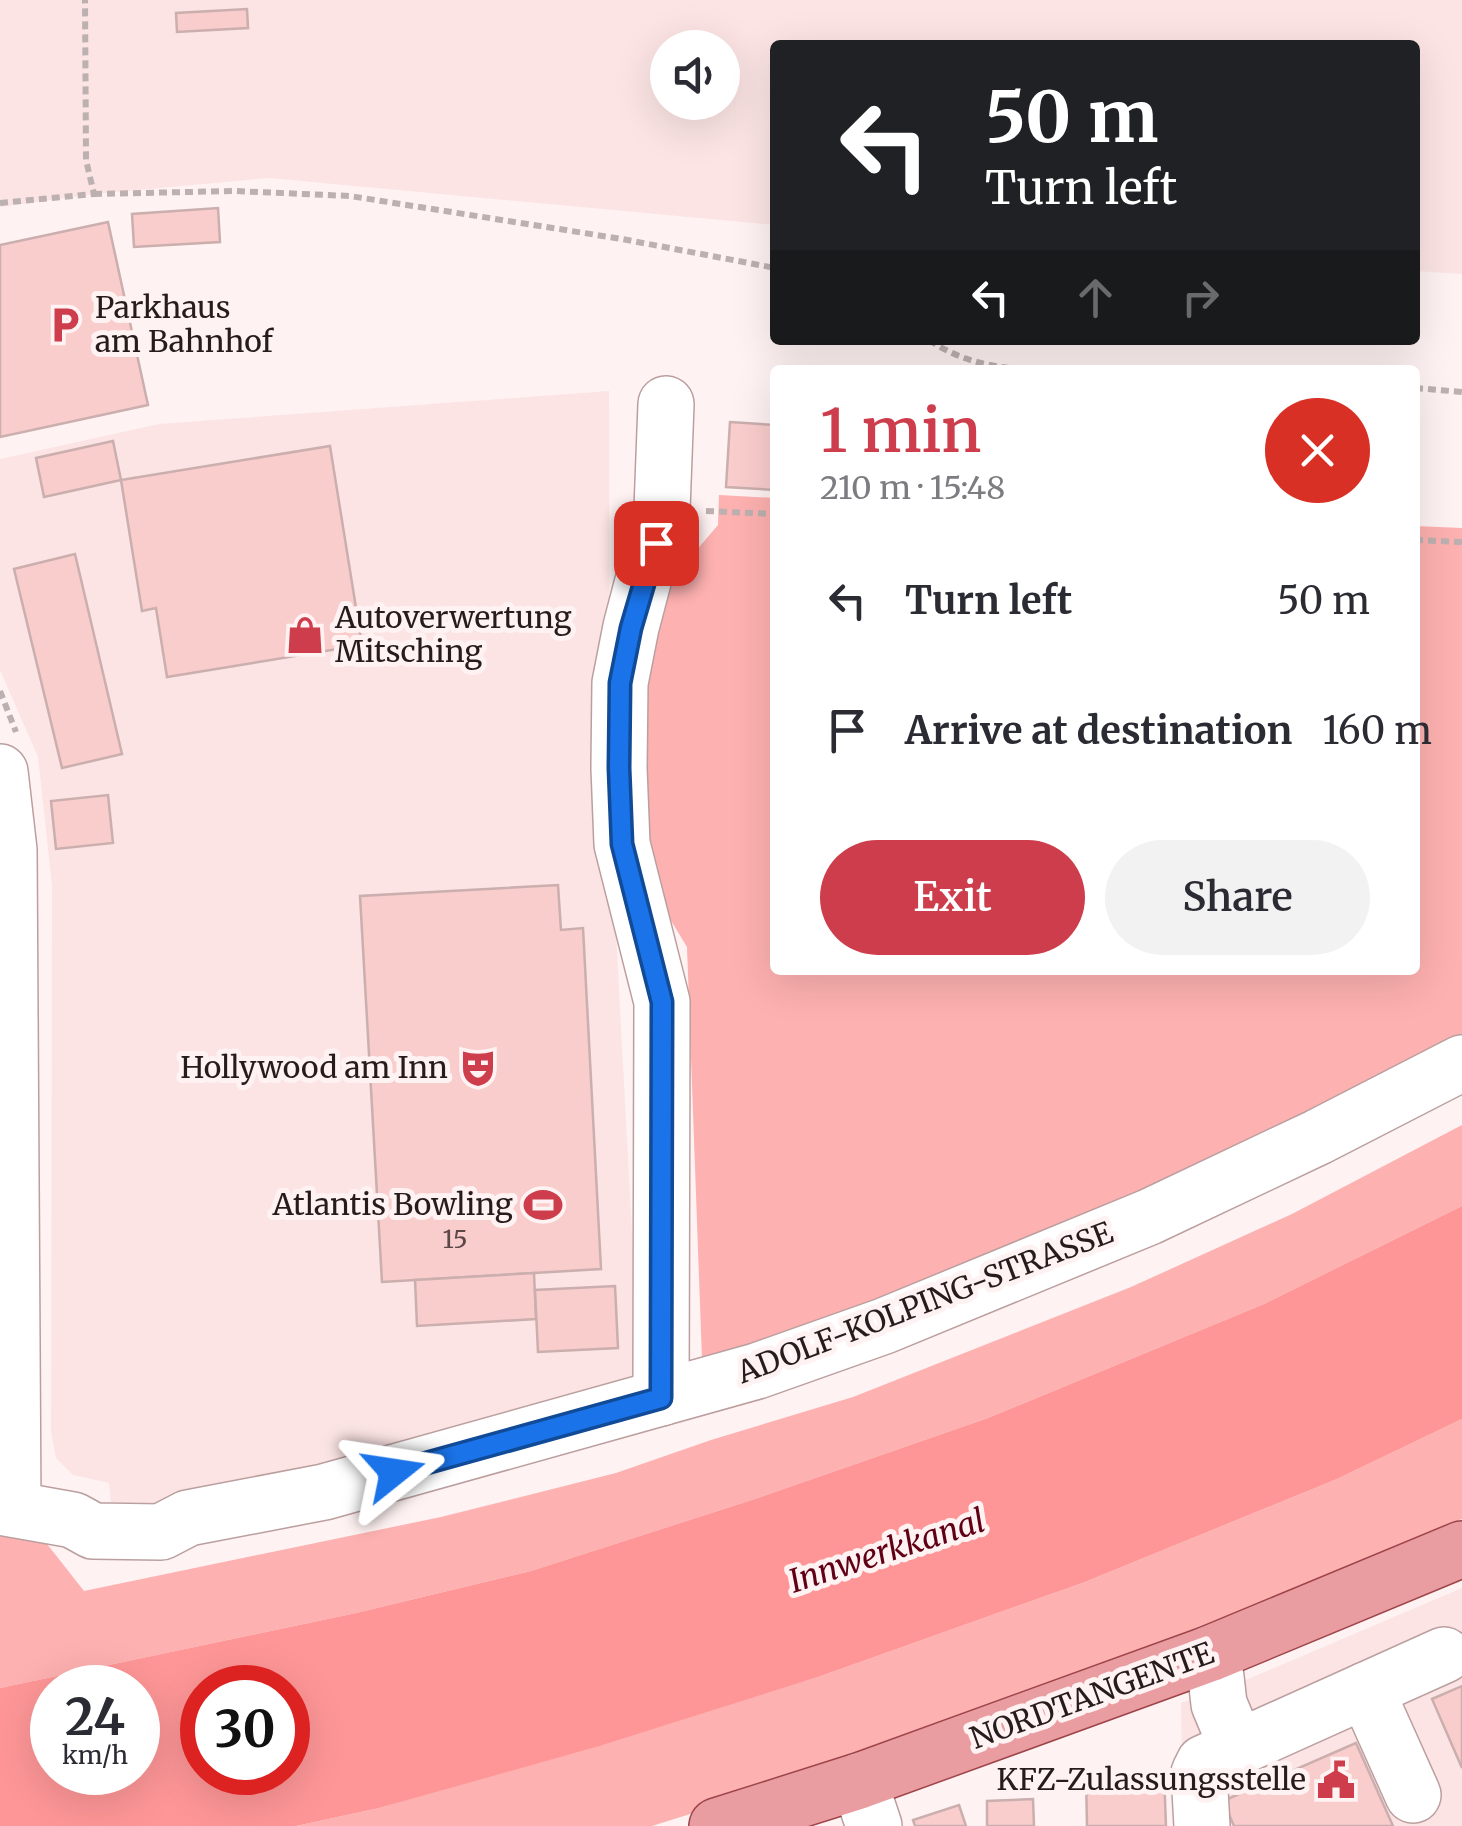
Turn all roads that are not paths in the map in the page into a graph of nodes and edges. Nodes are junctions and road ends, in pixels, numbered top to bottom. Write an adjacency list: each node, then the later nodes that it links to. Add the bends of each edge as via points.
1 (666, 404): 4 (street, via 662,509 620,683 619,768 622,844 662,1002)
2 (0, 772): 5 (street, via 9,850)
3 (1462, 1063): 4 (street, ADOLF-KOLPING-STRASSE, via 1149,1217 884,1326)
4 (661, 1398): 5 (street, ADOLF-KOLPING-STRASSE, via 324,1492 188,1518 163,1506 92,1511 73,1520)
5 (7, 1508)
6 (1462, 1549): 7 (main road, NORDTANGENTE)
7 (1209, 1654): 10 (street); 12 (main road, NORDTANGENTE)
8 (1444, 1655): 9 (street)
9 (1366, 1690): 10 (street); 11 (street)
10 (1237, 1747): 14 (street, via 1199,1772)
11 (1413, 1795)
12 (866, 1804): 13 (main road, NORDTANGENTE)
13 (716, 1826)
14 (1202, 1826)

